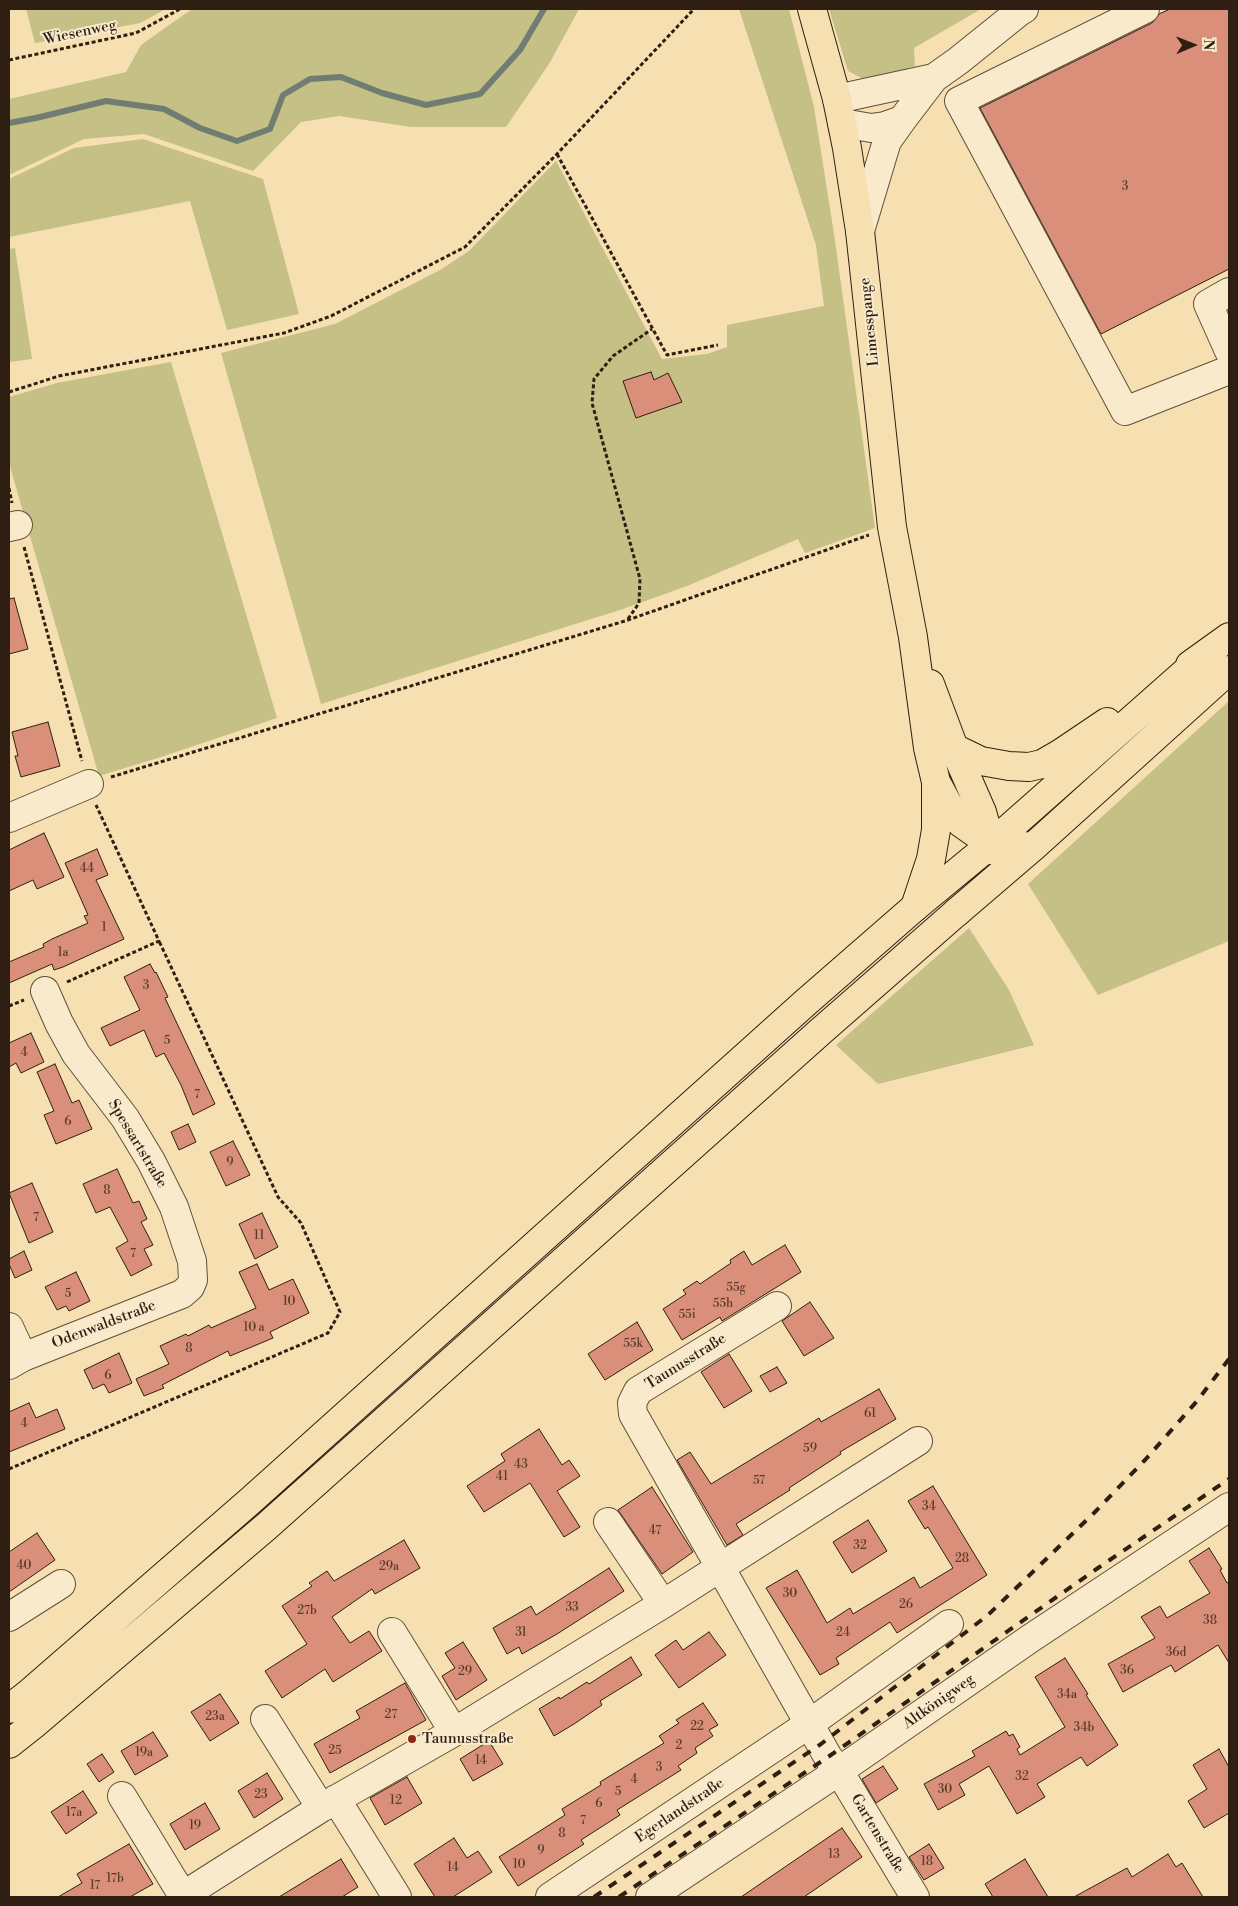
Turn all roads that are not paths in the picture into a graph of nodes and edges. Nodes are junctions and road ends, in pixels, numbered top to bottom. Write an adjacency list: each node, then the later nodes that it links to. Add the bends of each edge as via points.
1 (812, 9): 5 (main road, Limesspange)
2 (1024, 9): 4 (street)
3 (1145, 9): 10 (street, via 958,102 1125,411)
4 (934, 78): 5 (street); 6 (street)
5 (839, 111): 6 (street, via 871,128); 7 (main road, Limesspange)
6 (902, 120): 7 (street, via 887,141)
7 (860, 231): 11 (main road, Limesspange, via 892,526)
8 (1229, 292): 9 (street, via 1208,304)
9 (1229, 351)
10 (1229, 370)
11 (913, 637): 15 (main road); 16 (main road, via 928,748)
12 (1229, 637): 13 (main road)
13 (1205, 655): 15 (main road, via 1042,764 1029,767 981,761); 19 (main road)
14 (1229, 670): 20 (main road)
15 (954, 748): 19 (main road, via 982,812)
16 (936, 782): 19 (main road, via 961,823); 21 (main road, via 936,830 931,859)
17 (89, 784): 18 (street)
18 (9, 818)
19 (991, 844): 20 (main road); 21 (main road); 22 (main road, via 981,880)
20 (1034, 846): 22 (main road)
21 (915, 907): 37 (main road, via 249,1502)
22 (957, 912): 41 (main road, via 267,1526)
23 (45, 991): 24 (street, Spessartstraße, via 76,1054 125,1118 150,1162 177,1216 192,1261)
24 (193, 1280): 27 (street, Odenwaldstraße, via 182,1294)
25 (777, 1306): 31 (street, Taunusstraße, via 638,1391 632,1403 633,1414)
26 (9, 1327): 27 (street)
27 (16, 1360)
28 (918, 1440): 31 (street)
29 (1229, 1507): 42 (street, Altkönigweg, via 1031,1638)
30 (608, 1522): 33 (street)
31 (720, 1568): 33 (street); 39 (street, Taunusstraße)
32 (61, 1584): 34 (street)
33 (663, 1604): 40 (street)
34 (9, 1618)
35 (949, 1624): 39 (street)
36 (392, 1632): 40 (street)
37 (9, 1709)
38 (265, 1719): 44 (street)
39 (809, 1724): 42 (street, Taunusstraße); 47 (street, Egerlandstraße)
40 (454, 1732): 44 (street)
41 (9, 1744)
42 (839, 1771): 48 (street, Altkönigweg); 49 (street, Gartenstraße)
43 (122, 1796): 45 (street)
44 (329, 1803): 45 (street); 46 (street)
45 (182, 1897)
46 (397, 1897)
47 (550, 1897)
48 (650, 1897)
49 (915, 1897)

